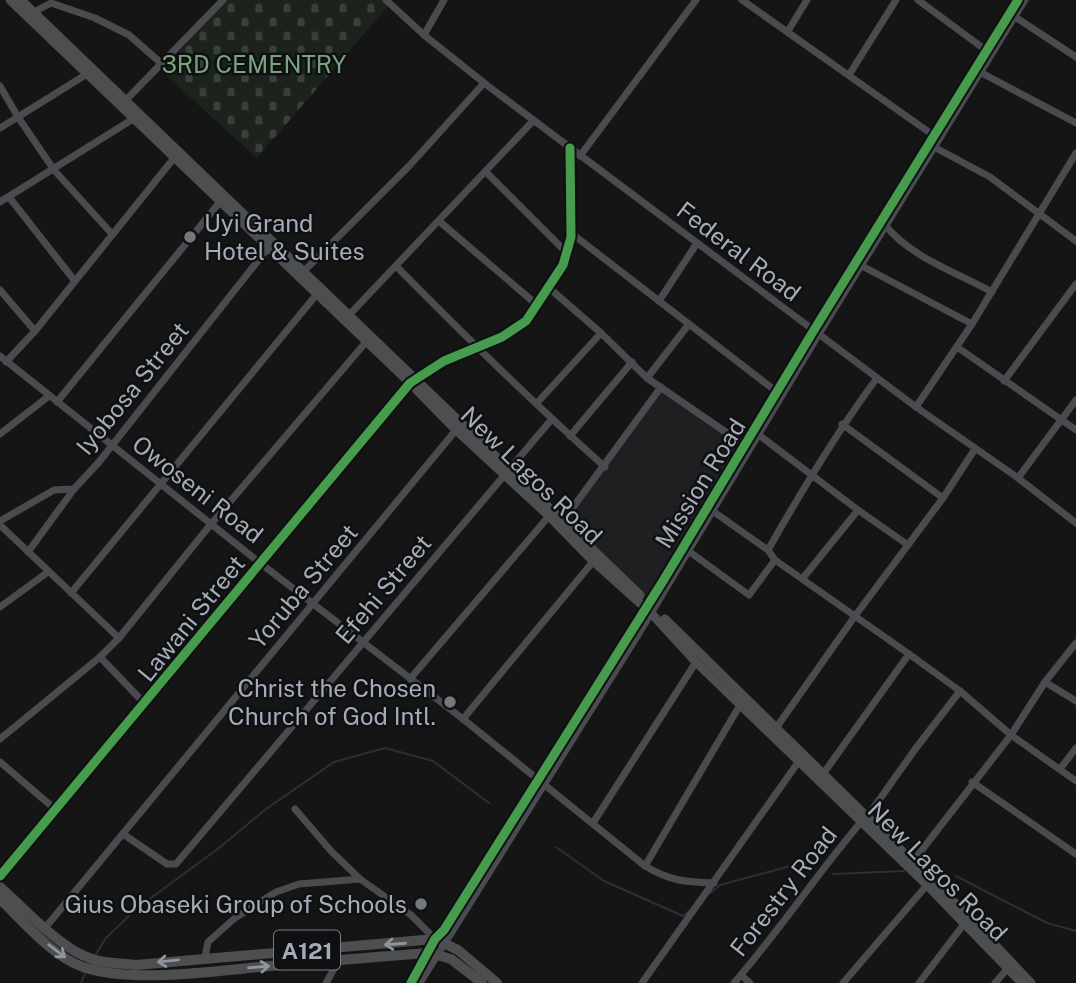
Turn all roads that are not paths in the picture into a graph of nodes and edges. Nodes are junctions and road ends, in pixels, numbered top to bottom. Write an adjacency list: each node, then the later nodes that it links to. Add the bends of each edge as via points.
1 (9, 0): 13 (street); 22 (main road, New Lagos Road)
2 (21, 0): 14 (main road, New Lagos Road)
3 (223, 0): 20 (street)
4 (387, 0): 17 (street, Federal Road)
5 (444, 0): 17 (street)
6 (696, 0): 36 (street)
7 (742, 0): 16 (street)
8 (807, 0): 16 (street)
9 (896, 0): 23 (street)
10 (918, 0): 18 (street)
11 (1018, 0): 18 (street, Mission Road)
12 (1025, 0): 15 (street, Mission Road)
13 (0, 2)
14 (34, 12): 20 (street, via 51,3 95,18 129,35); 26 (main road, New Lagos Road)
15 (1015, 18): 19 (street); 21 (street, Mission Road)
16 (788, 31): 23 (street)
17 (424, 35): 24 (street, Federal Road)
18 (987, 51): 21 (street, Mission Road)
19 (1076, 57)
20 (162, 64): 26 (street)
21 (977, 70): 30 (street); 32 (street, Mission Road); 33 (street, Mission Road)
22 (87, 74): 27 (street); 28 (main road, New Lagos Road)
23 (849, 75): 32 (street)
24 (484, 83): 29 (street, Federal Road); 54 (street)
25 (0, 86): 27 (street)
26 (125, 101): 54 (main road, New Lagos Road)
27 (18, 117): 31 (street); 38 (street)
28 (133, 118): 37 (main road, New Lagos Road); 38 (street)
29 (533, 121): 34 (street, Federal Road); 39 (street)
30 (1076, 123)
31 (0, 128)
32 (933, 135): 67 (street, Mission Road)
33 (934, 146): 43 (street, via 990,177); 45 (street, Mission Road)
34 (570, 148): 36 (street, Federal Road); 46 (street, Lawani Street)
35 (1076, 153): 43 (street)
36 (580, 156): 49 (street, Federal Road)
37 (174, 158): 42 (main road, New Lagos Road); 47 (street)
38 (54, 170): 40 (street); 47 (street)
39 (486, 172): 44 (street); 51 (street)
40 (9, 197): 41 (street); 55 (street)
41 (0, 202)
42 (219, 203): 50 (main road, New Lagos Road); 82 (street)
43 (1040, 214): 48 (street); 59 (street)
44 (439, 220): 53 (street); 62 (street)
45 (886, 226): 52 (street, Mission Road); 59 (street, via 914,252)
46 (571, 233): 51 (street, Lawani Street); 61 (street)
47 (112, 234): 55 (street)
48 (1076, 241)
49 (697, 243): 61 (street); 67 (street, Federal Road)
50 (268, 248): 60 (main road, New Lagos Road); 93 (street, Iyobosa Street)
51 (566, 252): 57 (street, Lawani Street)
52 (862, 266): 65 (street); 67 (street, Mission Road)
53 (397, 267): 63 (street); 71 (street)
54 (303, 272): 63 (main road, New Lagos Road)
55 (74, 280): 66 (street)
56 (1076, 284): 77 (street)
57 (548, 287): 62 (street, Lawani Street); 68 (street)
58 (0, 290): 66 (street)
59 (992, 292): 65 (street)
60 (317, 295): 69 (main road, New Lagos Road); 100 (street)
61 (659, 301): 64 (street)
62 (536, 304): 71 (street, Lawani Street, via 526,321)
63 (350, 314): 76 (main road, New Lagos Road)
64 (689, 324): 74 (street); 79 (street)
65 (972, 324): 70 (street)
66 (35, 331): 72 (street)
67 (816, 332): 75 (street, Federal Road); 79 (street, Mission Road); 91 (street, Mission Road)
68 (601, 333): 73 (street); 83 (street)
69 (366, 342): 76 (main road, New Lagos Road); 108 (street)
70 (957, 347): 77 (street); 84 (street)
71 (477, 348): 76 (street, Lawani Street, via 444,361); 83 (street)
72 (3, 359): 80 (street, Owoseni Road)
73 (632, 362): 74 (street); 92 (street)
74 (648, 378): 78 (street)
75 (877, 378): 84 (street, Federal Road); 87 (street)
76 (413, 381): 88 (main road, New Lagos Road); 97 (main road, New Lagos Road); 116 (street, Lawani Street)
77 (1004, 381): 86 (street)
78 (661, 387): 94 (street); 96 (street)
79 (777, 392): 94 (street, Mission Road)
80 (49, 396): 82 (street, Owoseni Road); 90 (street)
81 (1076, 400): 86 (street)
82 (57, 402): 93 (street, Owoseni Road)
83 (537, 403): 85 (street)
84 (915, 407): 95 (street, Federal Road)
85 (551, 420): 92 (street); 97 (street, Efehi Street)
86 (1061, 420): 89 (street); 99 (street)
87 (842, 424): 98 (street); 102 (street)
88 (456, 430): 97 (main road, New Lagos Road); 120 (street, Yoruba Street)
89 (1076, 430)
90 (0, 434)
91 (759, 435): 98 (street); 104 (street, Mission Road)
92 (570, 436): 96 (street)
93 (111, 445): 100 (street, Owoseni Road); 101 (street, Iyobosa Street)
94 (746, 446): 122 (street, Mission Road)
95 (975, 449): 99 (street, Federal Road); 102 (street)
96 (605, 467): 109 (street)
97 (506, 472): 105 (main road, New Lagos Road); 109 (main road, New Lagos Road); 125 (street, Efehi Street)
98 (811, 474): 103 (street); 112 (street)
99 (1018, 478): 107 (street, Federal Road)
100 (160, 483): 108 (street, Owoseni Road); 119 (street)
101 (74, 489): 106 (street, via 54,491); 113 (street, Iyobosa Street)
102 (943, 498): 110 (street)
103 (858, 510): 110 (street); 118 (street)
104 (714, 512): 111 (street, Mission Road); 112 (street)
105 (549, 516): 109 (main road, New Lagos Road); 130 (street)
106 (0, 523): 113 (street)
107 (1076, 523)
108 (211, 524): 116 (street, Owoseni Road); 124 (street)
109 (561, 524): 114 (main road, New Lagos Road)
110 (908, 545): 123 (street)
111 (687, 550): 115 (street, via 749,595); 122 (street, Mission Road)
112 (768, 550): 115 (street)
113 (28, 552): 117 (street)
114 (596, 558): 122 (main road, New Lagos Road); 136 (street)
115 (775, 560): 118 (street)
116 (260, 563): 120 (street, Owoseni Road); 134 (street, Lawani Street)
117 (48, 572): 119 (street); 121 (street)
118 (803, 578): 123 (street)
119 (71, 593): 124 (street)
120 (313, 604): 125 (street, Owoseni Road); 152 (street, Yoruba Street)
121 (0, 607)
122 (650, 608): 129 (main road, New Lagos Road); 137 (main road, New Lagos Road); 146 (street, Mission Road)
123 (855, 616): 127 (street); 137 (street)
124 (119, 638): 128 (street)
125 (363, 643): 130 (street, Owoseni Road); 152 (street, Efehi Street, via 176,863 167,864)
126 (1076, 643): 131 (street)
127 (909, 654): 132 (street); 144 (street)
128 (100, 657): 134 (street); 139 (street)
129 (696, 662): 135 (main road, New Lagos Road); 151 (street)
130 (410, 679): 136 (street, Owoseni Road)
131 (1045, 682): 133 (street); 138 (street)
132 (960, 691): 138 (street); 150 (street, Forestry Road)
133 (1076, 701)
134 (145, 704): 149 (street, Lawani Street)
135 (740, 705): 141 (main road, New Lagos Road); 155 (street)
136 (463, 719): 146 (street, Owoseni Road)
137 (776, 728): 144 (main road, New Lagos Road)
138 (1010, 735): 143 (street); 147 (street)
139 (0, 739)
140 (1076, 748): 143 (street)
141 (799, 761): 150 (main road, New Lagos Road); 158 (street)
142 (0, 762): 149 (street)
143 (1060, 769): 145 (street)
144 (822, 774): 150 (main road, New Lagos Road)
145 (1076, 780)
146 (541, 781): 151 (street, Owoseni Road); 164 (street, Mission Road)
147 (972, 782): 153 (street); 154 (street)
148 (295, 809): 157 (street)
149 (56, 810): 156 (street, Lawani Street)
150 (864, 820): 154 (main road, New Lagos Road); 171 (street, Forestry Road)
151 (593, 823): 155 (street, Owoseni Road)
152 (123, 834): 163 (street, Yoruba Street)
153 (1076, 855)
154 (910, 865): 159 (main road, New Lagos Road); 186 (main road, New Lagos Road)
155 (645, 866): 158 (street, Owoseni Road, via 664,878)
156 (0, 876)
157 (360, 878): 164 (street); 166 (street, via 299,884 276,892 208,942)
158 (714, 883): 179 (street)
159 (927, 885): 162 (main road, New Lagos Road); 182 (street)
160 (0, 887): 163 (highway, A121)
161 (0, 899): 168 (highway, A121, one-way to 168, via 43,940)
162 (964, 924): 169 (main road, New Lagos Road); 183 (street)
163 (46, 928): 168 (highway, A121)
164 (440, 941): 165 (street, Mission Road); 166 (highway, A121, one-way to 166); 178 (highway)
165 (434, 953): 167 (highway, A121); 175 (street, Mission Road); 176 (street, Mission Road); 177 (highway, via 451,959)
166 (205, 957): 168 (highway, A121, one-way to 168, via 136,965)
167 (339, 960): 172 (highway, A121, one-way to 167); 174 (street)
168 (84, 962): 170 (highway, A121, via 93,970)
169 (1008, 968): 184 (street); 185 (main road, New Lagos Road)
170 (118, 974): 172 (highway, A121); 173 (street)
171 (741, 975): 180 (street, Forestry Road); 181 (street)
172 (149, 979)
173 (129, 983)
174 (326, 983)
175 (411, 983)
176 (420, 983)
177 (482, 983)
178 (497, 983)
179 (642, 983)
180 (734, 983)
181 (750, 983)
182 (843, 983)
183 (919, 983)
184 (995, 983)
185 (1022, 983)
186 (1031, 983)

